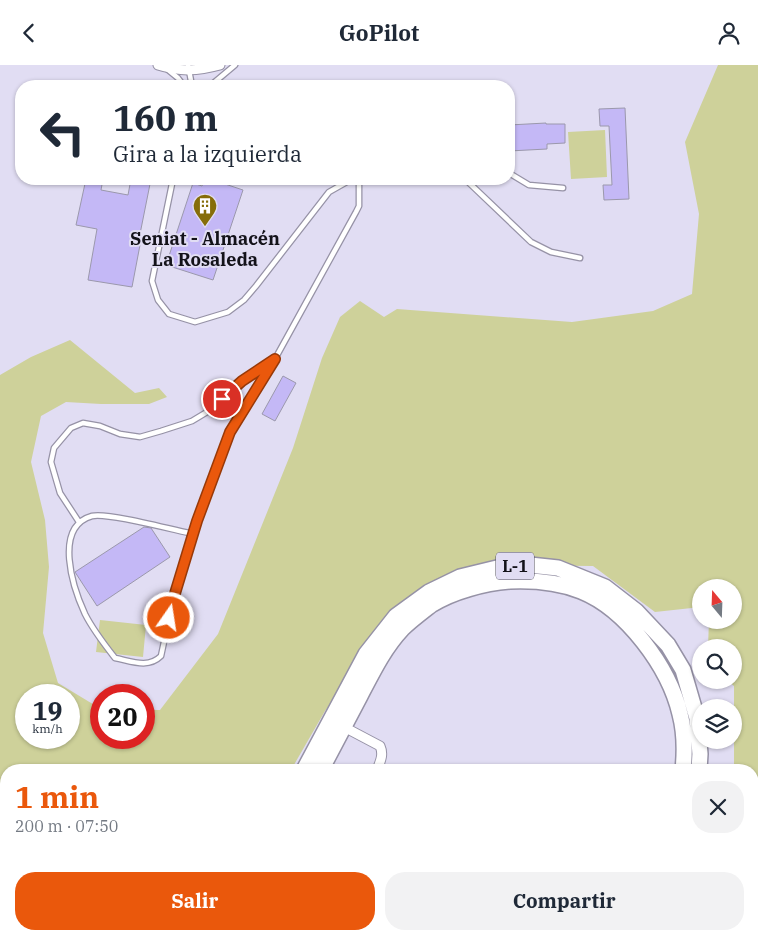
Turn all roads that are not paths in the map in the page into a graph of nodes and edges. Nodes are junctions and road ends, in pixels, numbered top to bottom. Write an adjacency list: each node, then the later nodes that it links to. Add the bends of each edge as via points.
1 (220, 65): 4 (street)
2 (235, 65): 6 (lane)
3 (161, 66): 4 (street); 5 (lane)
4 (189, 68)
5 (180, 80)
6 (217, 80)
7 (515, 176): 12 (lane, via 530,185)
8 (172, 185): 9 (lane, via 152,281 158,300 169,314 195,322 228,312 244,300 329,191)
9 (340, 185)
10 (359, 185): 14 (lane, via 356,211)
11 (471, 185): 13 (lane, via 530,242)
12 (563, 188)
13 (580, 258)
14 (275, 359): 15 (lane, via 192,421 140,437 83,423 71,428 54,448 51,463 60,493); 16 (lane, via 230,432)
15 (79, 522): 16 (lane, via 93,516 111,517); 16 (lane, via 70,536 68,554 78,598 86,615 114,658 147,664 161,655)
16 (193, 534)
17 (344, 727): 19 (main road, L-1); 20 (street, via 380,746); 21 (main road, L-1, via 377,664 402,629 432,605 461,591 492,583 550,582 582,591 611,608 654,654 680,713 686,747)
18 (307, 764): 22 (main road, L-1, via 366,654 396,616 429,592 460,577 497,568 530,565 558,568 605,587 636,611 668,645 683,670 697,718)
19 (324, 764)
20 (380, 764)
21 (685, 764)
22 (699, 764)

